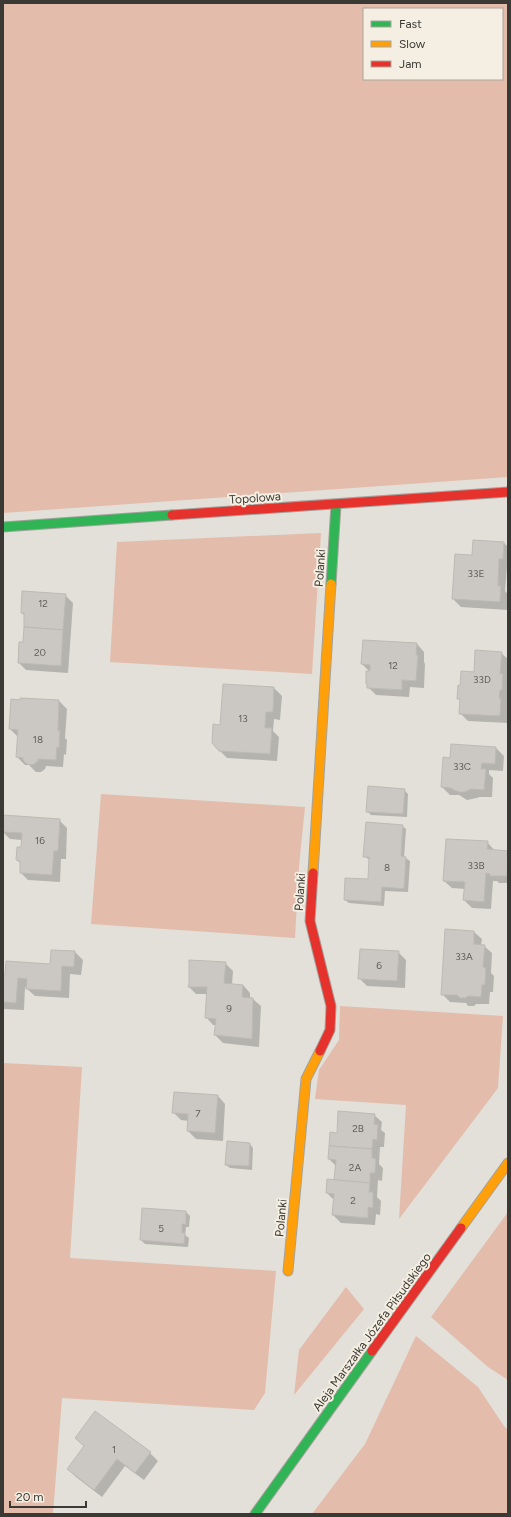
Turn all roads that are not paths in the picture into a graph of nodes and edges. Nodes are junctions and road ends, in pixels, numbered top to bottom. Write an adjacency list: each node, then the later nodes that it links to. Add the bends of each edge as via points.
1 (508, 492): 2 (street, Topolowa)
2 (336, 505): 3 (street, Topolowa); 5 (street, Polanki, via 310,921 332,1006 330,1030 306,1079)
3 (3, 528)
4 (508, 1163): 6 (street, Aleja Marszałka Józefa Piłsudskiego)
5 (288, 1272)
6 (255, 1514)

